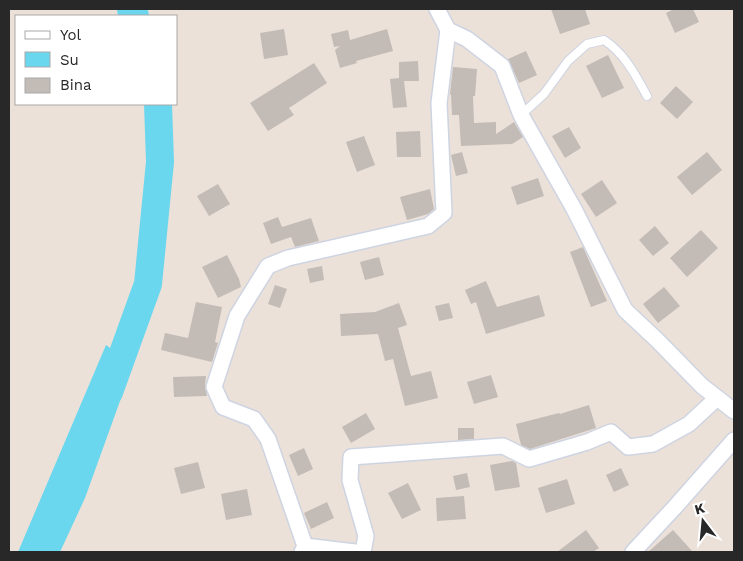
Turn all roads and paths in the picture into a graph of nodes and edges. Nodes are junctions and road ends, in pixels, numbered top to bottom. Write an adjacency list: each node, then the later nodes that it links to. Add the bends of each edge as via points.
1 (437, 9): 2 (street)
2 (448, 30): 4 (street, via 467,39 502,66); 8 (street, via 439,104 444,213 428,226 288,258 268,266 237,316 214,387 223,407 254,419 268,439)
3 (647, 96): 4 (lane, via 627,60 604,40 587,44 568,61 544,94)
4 (521, 115): 5 (street, via 574,209 625,310)
5 (717, 398): 6 (street); 10 (street, via 690,424 653,444 628,447 611,432 529,459 503,446 351,457 350,480 366,536)
6 (734, 411)
7 (734, 440): 11 (street)
8 (304, 549): 9 (street)
9 (355, 552)
10 (363, 552)
11 (633, 552)

